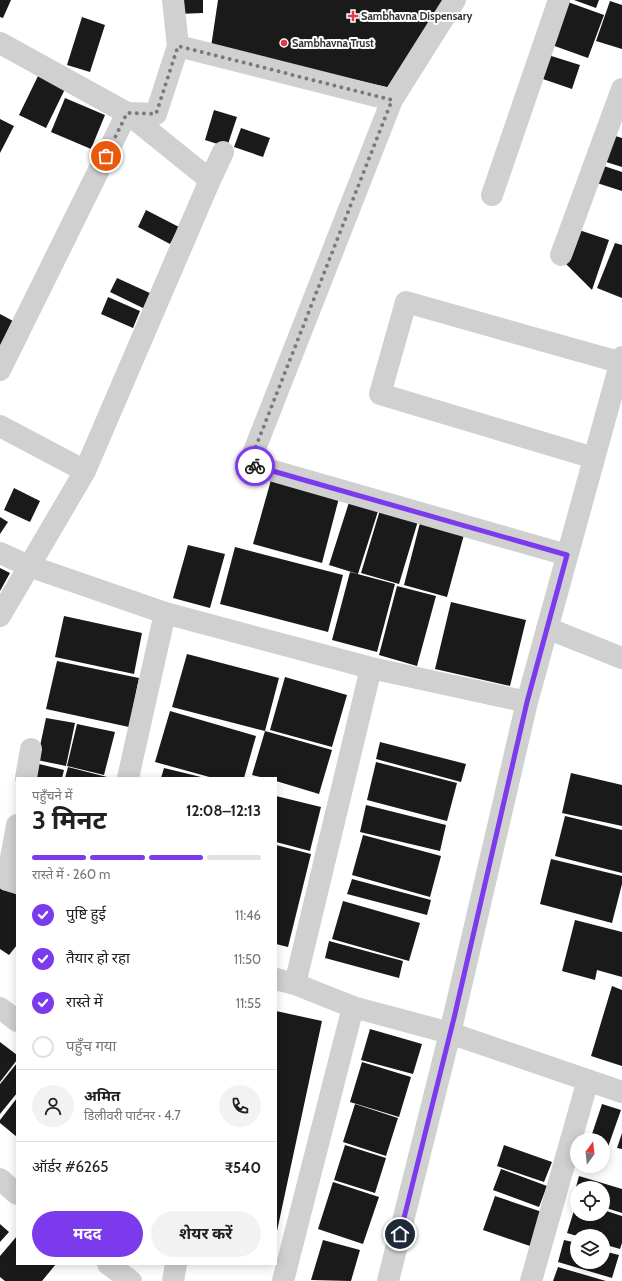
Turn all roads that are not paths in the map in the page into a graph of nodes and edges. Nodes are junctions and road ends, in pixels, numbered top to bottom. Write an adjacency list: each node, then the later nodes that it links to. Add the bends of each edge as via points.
1 (173, 0): 5 (street)
2 (455, 0): 7 (street)
3 (559, 0): 11 (street)
4 (0, 43): 8 (street)
5 (178, 46): 7 (street); 8 (street, via 156,114)
6 (622, 89): 12 (street)
7 (392, 100): 19 (street, via 249,464)
8 (127, 113): 10 (street); 14 (street)
9 (224, 152): 10 (street)
10 (210, 180): 17 (street)
11 (492, 195)
12 (562, 255)
13 (621, 360): 16 (street); 16 (street, via 406,302 380,394)
14 (0, 370)
15 (0, 426): 17 (street)
16 (594, 458): 19 (street)
17 (85, 471): 20 (street)
18 (0, 554): 20 (street)
19 (567, 555): 23 (street)
20 (29, 566): 21 (street); 22 (street)
21 (165, 613): 25 (street); 29 (street)
22 (0, 616)
23 (547, 628): 24 (street); 26 (street)
24 (622, 658)
25 (371, 668): 26 (street); 32 (street)
26 (527, 702): 36 (street)
27 (31, 749): 28 (street)
28 (26, 777)
29 (128, 777)
30 (16, 830): 31 (street, via 7,880)
31 (16, 884)
32 (286, 981): 33 (street)
33 (353, 1007): 36 (street); 45 (street)
34 (0, 1008): 35 (street)
35 (16, 1020)
36 (450, 1033): 37 (street); 46 (street)
37 (588, 1080): 38 (street); 47 (street)
38 (622, 1092)
39 (0, 1179): 40 (street)
40 (16, 1193)
41 (109, 1265): 43 (street)
42 (176, 1265): 44 (street)
43 (131, 1281)
44 (173, 1281)
45 (283, 1281)
46 (388, 1281)
47 (531, 1281)

